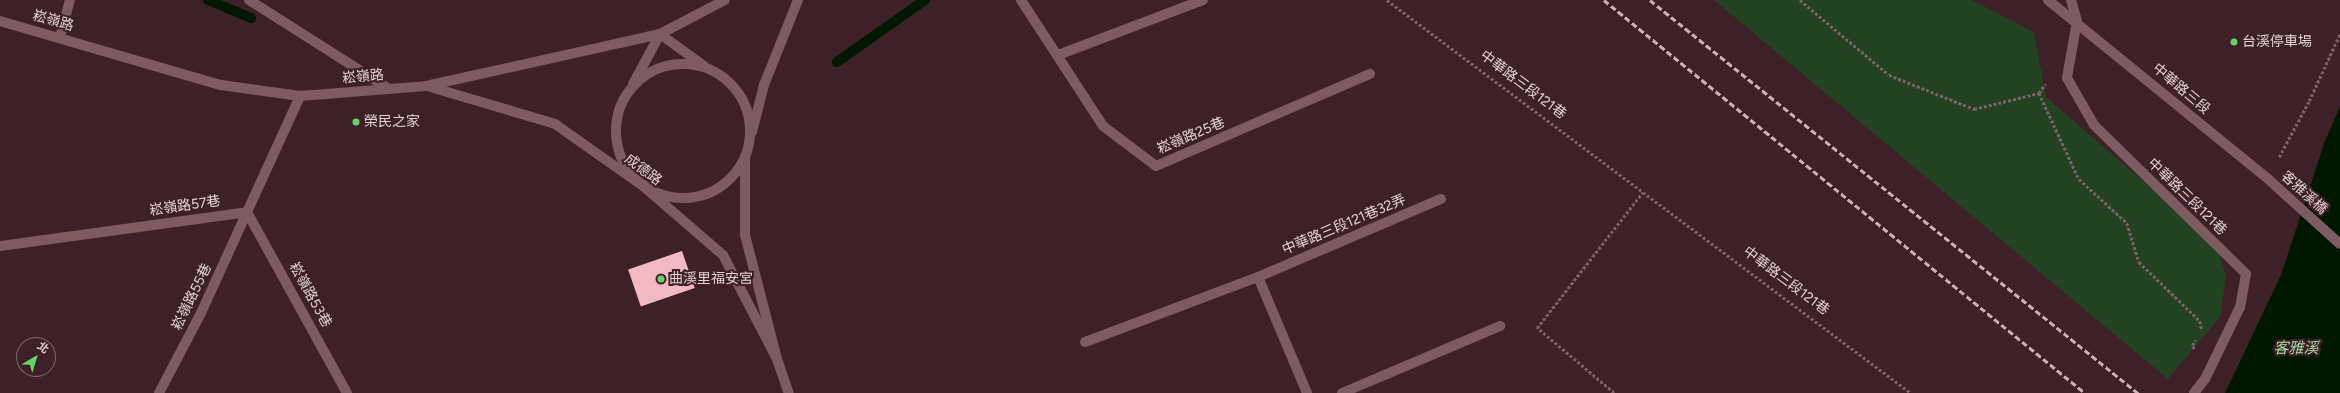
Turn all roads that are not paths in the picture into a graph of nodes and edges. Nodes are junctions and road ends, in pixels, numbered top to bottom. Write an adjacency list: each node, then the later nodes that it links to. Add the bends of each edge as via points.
1 (70, 0): 12 (street)
2 (249, 0): 17 (street)
3 (725, 0): 11 (street, 崧嶺路)
4 (798, 0): 20 (street, 成德路, via 764,85)
5 (1022, 0): 13 (street, 崧嶺路25巷)
6 (1203, 0): 13 (street)
7 (2048, 0): 10 (street, 中華路三段)
8 (2071, 0): 10 (street)
9 (0, 21): 12 (street, 崧嶺路)
10 (2077, 21): 21 (street, 中華路三段); 36 (street, 中華路三段121巷, via 2067,78 2094,125 2246,274 2240,307 2208,374)
11 (660, 34): 14 (street); 16 (street, 崧嶺路); 18 (street)
12 (60, 37): 19 (street, 崧嶺路, via 221,85)
13 (1058, 55): 15 (street, 崧嶺路25巷, via 1103,126 1156,166)
14 (707, 69): 18 (street, via 686,64 665,67 645,76); 20 (street, via 726,80 740,96 750,136)
15 (1370, 74)
16 (426, 86): 17 (street, 崧嶺路); 22 (street, 成德路, via 555,124)
17 (389, 89): 19 (street, 崧嶺路)
18 (630, 90): 22 (street, via 619,109 616,130 619,151 628,170)
19 (300, 96): 24 (street)
20 (745, 157): 22 (street, via 735,174 720,188 702,196 682,199 661,195); 30 (street, 成德路, via 745,234)
21 (2267, 178): 25 (street, 客雅溪橋)
22 (644, 186): 30 (street, 成德路, via 723,255)
23 (1441, 199): 27 (street, 中華路三段121巷32弄)
24 (248, 212): 26 (street, 崧嶺路57巷); 31 (street, 崧嶺路55巷, via 201,313); 32 (street, 崧嶺路53巷)
25 (2340, 244)
26 (0, 246)
27 (1258, 278): 29 (street, 中華路三段121巷32弄); 34 (street)
28 (1500, 326): 35 (street)
29 (1085, 342)
30 (777, 359): 33 (street, 成德路)
31 (159, 393)
32 (347, 393)
33 (789, 393)
34 (1307, 393)
35 (1342, 393)
36 (2194, 393)

